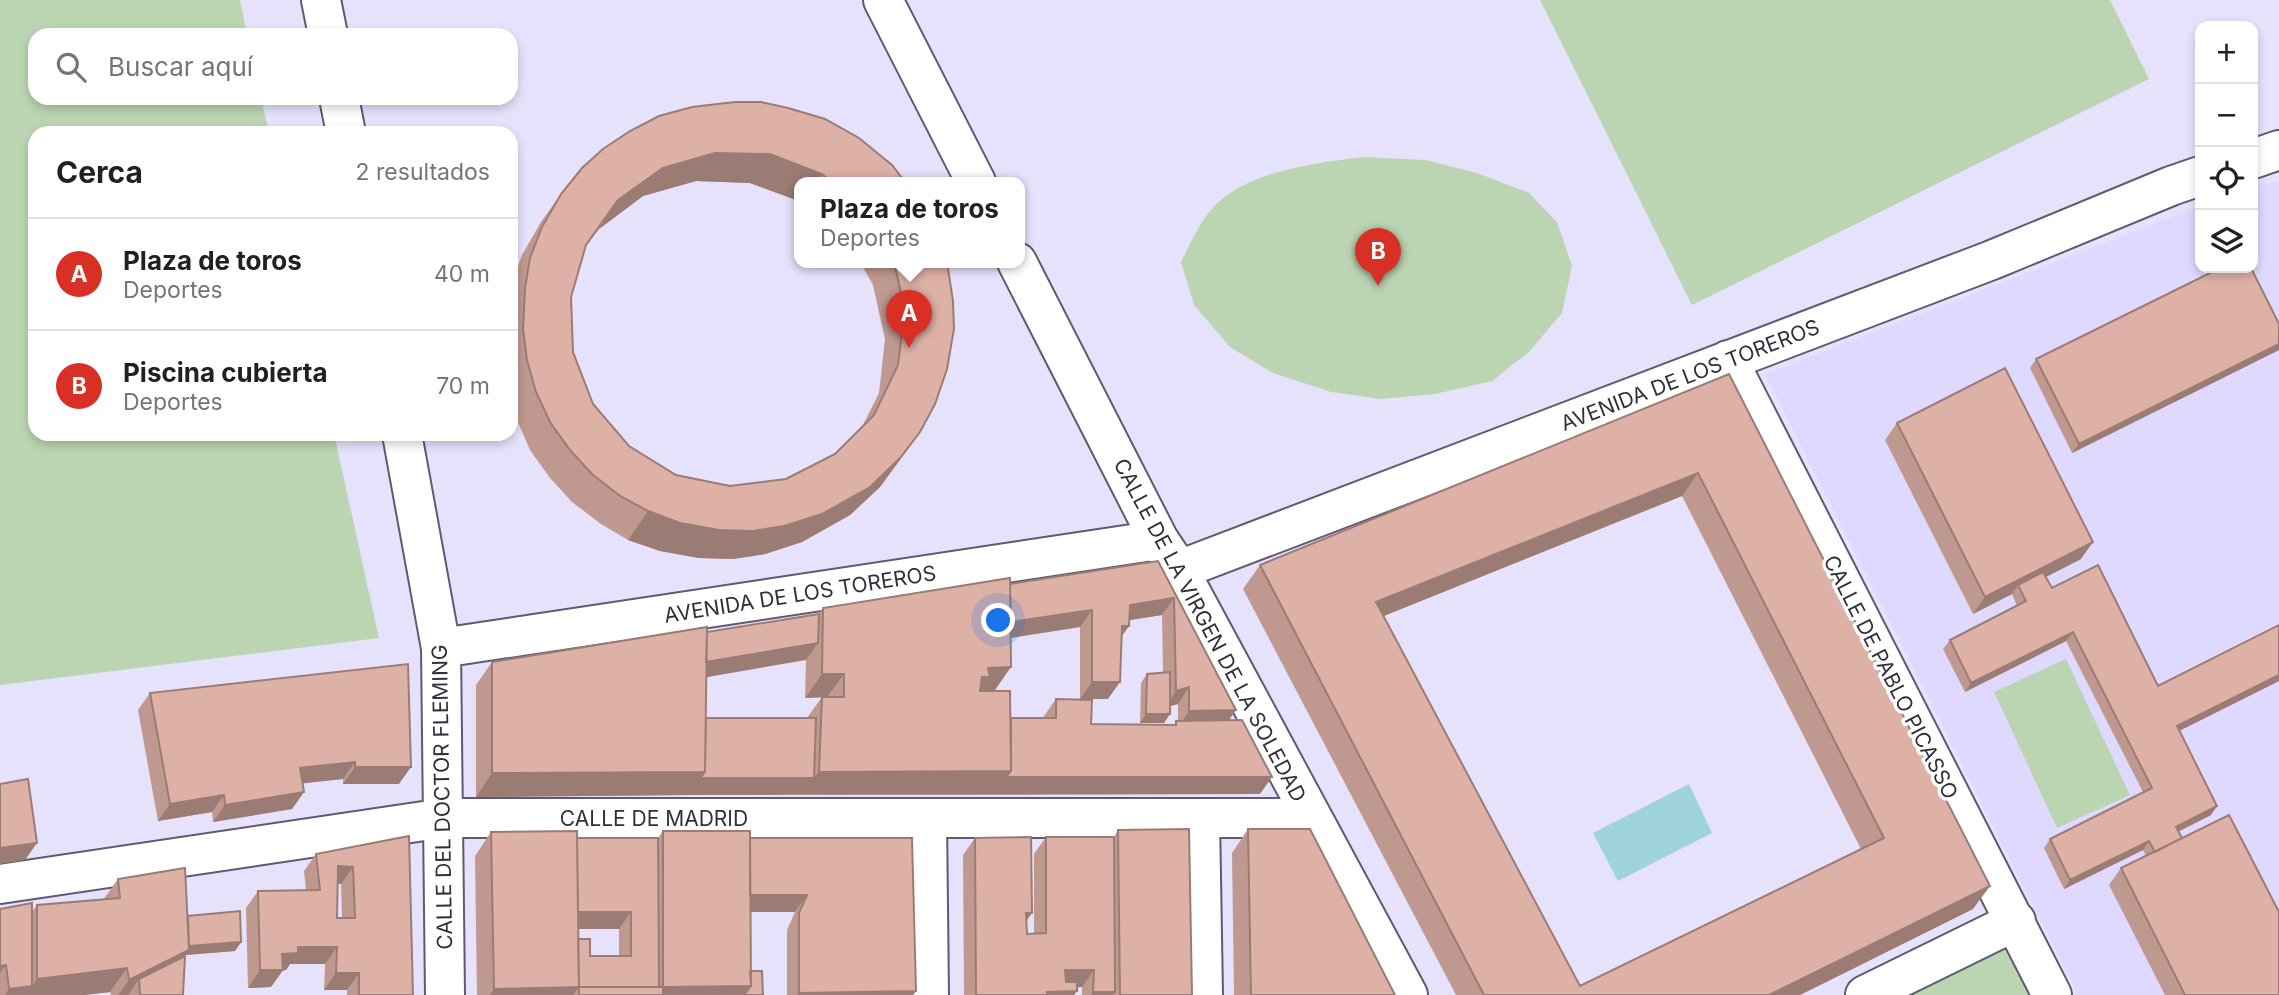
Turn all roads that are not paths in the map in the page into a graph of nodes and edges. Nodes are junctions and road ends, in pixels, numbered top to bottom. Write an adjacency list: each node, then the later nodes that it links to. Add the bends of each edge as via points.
1 (321, 0): 3 (street)
2 (883, 0): 8 (street)
3 (327, 28)
4 (341, 105): 5 (street)
5 (345, 126)
6 (2279, 150): 7 (street)
7 (2258, 157)
8 (973, 177)
9 (2195, 178): 11 (street, AVENIDA DE LOS TOREROS)
10 (1020, 268): 13 (street, CALLE DE LA VIRGEN DE LA SOLEDAD)
11 (1728, 360): 13 (street, AVENIDA DE LOS TOREROS); 20 (street, CALLE DE PABLO PICASSO)
12 (403, 441): 14 (street, CALLE DEL DOCTOR FLEMING)
13 (1169, 555): 14 (street, AVENIDA DE LOS TOREROS); 18 (street, CALLE DE LA VIRGEN DE LA SOLEDAD)
14 (441, 648): 15 (street, CALLE DEL DOCTOR FLEMING)
15 (444, 818): 16 (street, CALLE DE MADRID); 19 (street, CALLE DE MADRID); 21 (street, CALLE DEL DOCTOR FLEMING)
16 (927, 818): 17 (street, CALLE DE MADRID); 22 (street)
17 (1200, 818): 18 (street, CALLE DE MADRID); 23 (street)
18 (1312, 818): 24 (street, CALLE DE LA VIRGEN DE LA SOLEDAD)
19 (0, 884)
20 (2016, 921): 25 (street); 26 (street, CALLE DE PABLO PICASSO)
21 (445, 995)
22 (929, 995)
23 (1203, 995)
24 (1408, 995)
25 (1864, 995)
26 (2052, 995)

